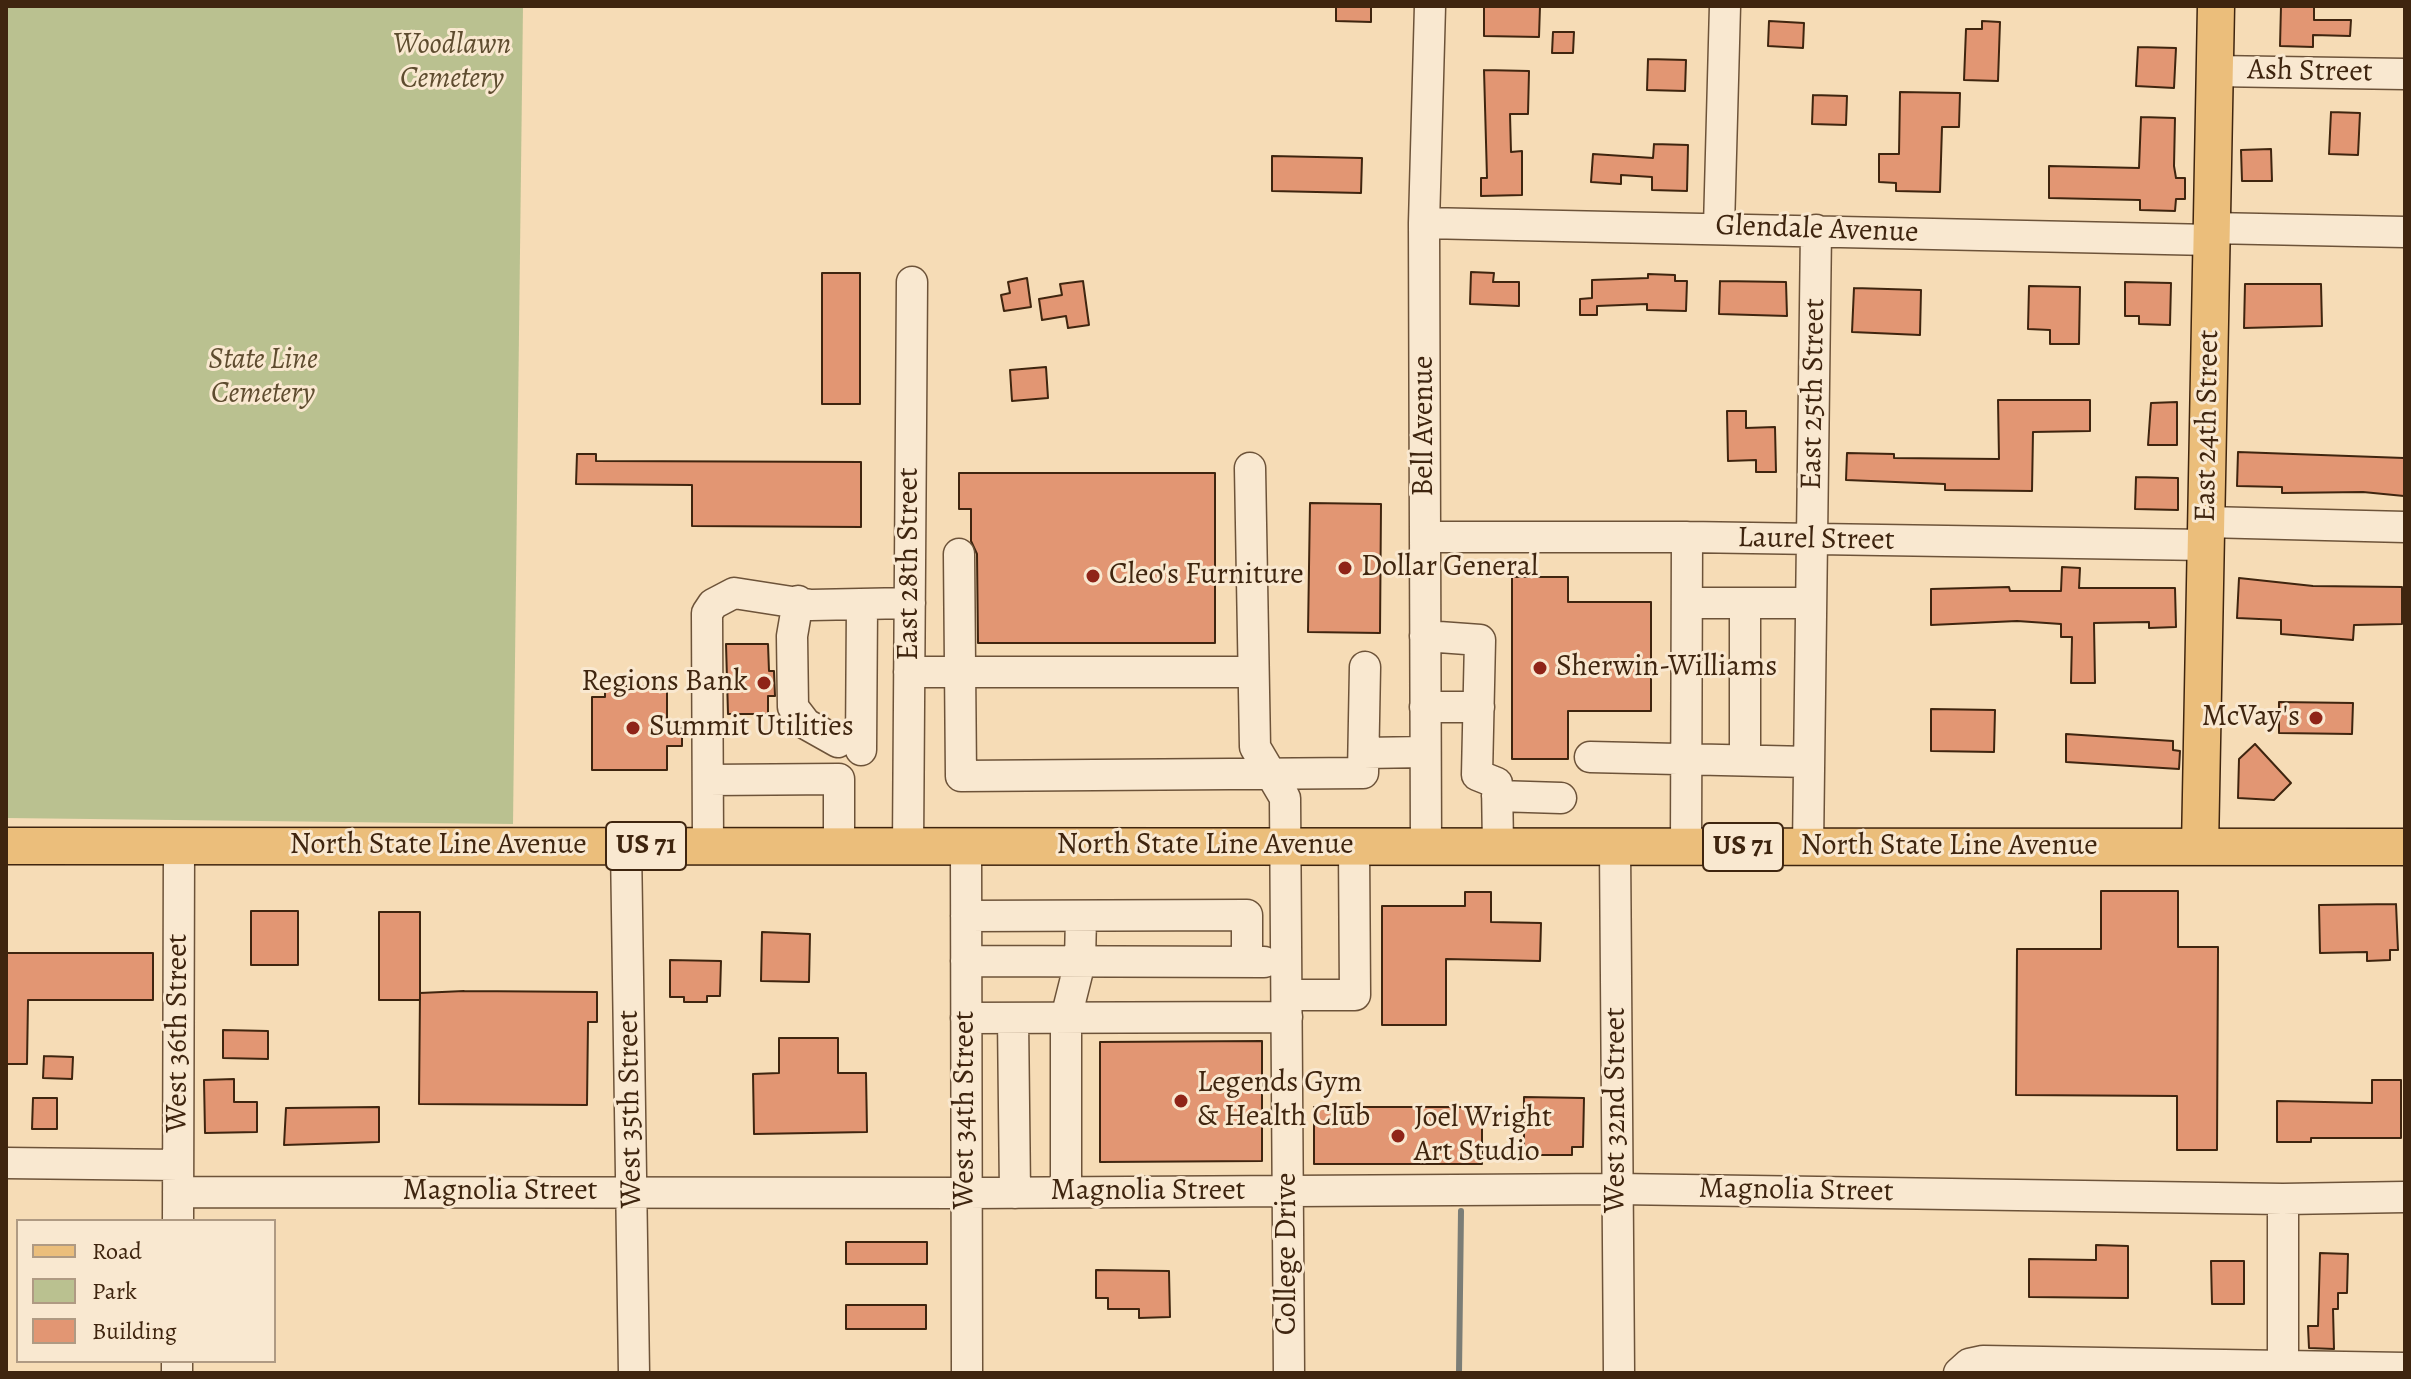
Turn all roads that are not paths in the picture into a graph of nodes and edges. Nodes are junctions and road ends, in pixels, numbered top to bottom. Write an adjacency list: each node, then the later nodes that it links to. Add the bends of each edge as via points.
1 (1430, 6): 6 (street, Bell Avenue)
2 (1725, 6): 7 (street)
3 (2216, 6): 4 (main road, East 24th Street)
4 (2214, 71): 5 (street, Ash Street); 10 (main road, East 24th Street)
5 (2405, 74)
6 (1424, 223): 7 (street, Glendale Avenue); 15 (street, Bell Avenue)
7 (1719, 227): 8 (street, Glendale Avenue)
8 (1816, 230): 10 (street, Glendale Avenue); 17 (street, East 25th Street)
9 (2405, 232): 10 (street, Glendale Avenue)
10 (2211, 234): 14 (main road, East 24th Street)
11 (912, 282): 20 (street, East 28th Street)
12 (1250, 468): 29 (street, College Drive)
13 (2405, 527): 14 (street, Laurel Street)
14 (2206, 534): 17 (street, Laurel Street); 59 (main road, East 24th Street)
15 (1426, 537): 16 (street, Laurel Street); 25 (street, Bell Avenue)
16 (1687, 537): 17 (street, Laurel Street); 21 (street)
17 (1812, 540): 23 (street, East 25th Street)
18 (959, 554): 28 (street)
19 (798, 601): 24 (street); 32 (street, via 792,636 793,707 806,724); 42 (street, via 734,593 719,598 707,613)
20 (910, 603): 24 (street); 27 (street, East 28th Street)
21 (1687, 603): 22 (street); 36 (street)
22 (1745, 603): 23 (street); 37 (street)
23 (1811, 603): 38 (street, East 25th Street)
24 (862, 605): 32 (street)
25 (1425, 636): 30 (street, Bell Avenue); 31 (street, via 1480,640)
26 (1365, 667): 34 (street)
27 (909, 672): 28 (street); 39 (street, East 28th Street)
28 (960, 672): 29 (street); 40 (street, via 961,776)
29 (1253, 672): 40 (street, College Drive, via 1255,747)
30 (1425, 707): 31 (street); 33 (street, Bell Avenue)
31 (1479, 707): 43 (street, via 1477,775 1497,783)
32 (850, 746): 39 (street); 41 (street)
33 (1425, 752): 34 (street); 54 (street, Bell Avenue)
34 (1364, 753): 40 (street, via 1363,773)
35 (1590, 757): 36 (street)
36 (1685, 759): 37 (street); 57 (street)
37 (1745, 760): 38 (street)
38 (1809, 762): 58 (street, East 25th Street)
39 (908, 767): 50 (street, East 28th Street)
40 (1274, 775): 52 (street, College Drive, via 1285,798)
41 (839, 779): 42 (street); 49 (street)
42 (708, 780): 48 (street)
43 (1497, 796): 44 (street); 55 (street)
44 (1561, 798)
45 (6, 846): 46 (main road, North State Line Avenue / US 71)
46 (179, 846): 47 (main road, North State Line Avenue / US 71); 76 (street, West 36th Street)
47 (626, 846): 48 (main road, North State Line Avenue / US 71); 74 (street, West 35th Street)
48 (708, 846): 49 (main road, North State Line Avenue / US 71)
49 (839, 846): 50 (main road, North State Line Avenue / US 71)
50 (908, 846): 51 (main road, North State Line Avenue / US 71)
51 (966, 846): 52 (main road, North State Line Avenue / US 71); 61 (street, West 34th Street)
52 (1285, 846): 53 (main road, North State Line Avenue / US 71); 66 (street, College Drive)
53 (1354, 847): 54 (main road, North State Line Avenue / US 71); 67 (street, via 1355,995)
54 (1426, 847): 55 (main road, North State Line Avenue / US 71)
55 (1498, 847): 56 (main road, North State Line Avenue / US 71)
56 (1615, 847): 57 (main road, North State Line Avenue / US 71); 72 (street, West 32nd Street)
57 (1686, 847): 58 (main road, North State Line Avenue / US 71)
58 (1808, 847): 59 (main road, North State Line Avenue / US 71)
59 (2200, 847): 60 (main road, North State Line Avenue / US 71)
60 (2405, 847)
61 (966, 916): 62 (street); 63 (street, West 34th Street)
62 (1081, 916): 64 (street); 65 (street, via 1247,915)
63 (966, 961): 64 (street); 68 (street, West 34th Street)
64 (1080, 962): 65 (street); 70 (street)
65 (1247, 962): 66 (street)
66 (1286, 962): 67 (street, College Drive)
67 (1287, 1006): 70 (street); 73 (street, College Drive)
68 (966, 1018): 69 (street); 77 (street, West 34th Street)
69 (1013, 1018): 70 (street); 78 (street)
70 (1066, 1018): 75 (street)
71 (6, 1163): 76 (street, Magnolia Street)
72 (1618, 1189): 73 (street, Magnolia Street); 80 (street, Magnolia Street); 86 (street, West 32nd Street)
73 (1288, 1191): 75 (street, Magnolia Street); 85 (street, College Drive)
74 (633, 1192): 76 (street, Magnolia Street); 77 (street, Magnolia Street); 83 (street, West 35th Street)
75 (1066, 1192): 78 (street, Magnolia Street)
76 (178, 1193)
77 (967, 1193): 78 (street, Magnolia Street); 84 (street, West 34th Street)
78 (1015, 1193)
79 (2405, 1197): 80 (street, Magnolia Street)
80 (2283, 1199): 82 (street)
81 (2405, 1368): 82 (street)
82 (2283, 1370): 87 (street, via 1983,1361)
83 (634, 1373)
84 (967, 1373)
85 (1289, 1373)
86 (1619, 1373)
87 (1959, 1373)

